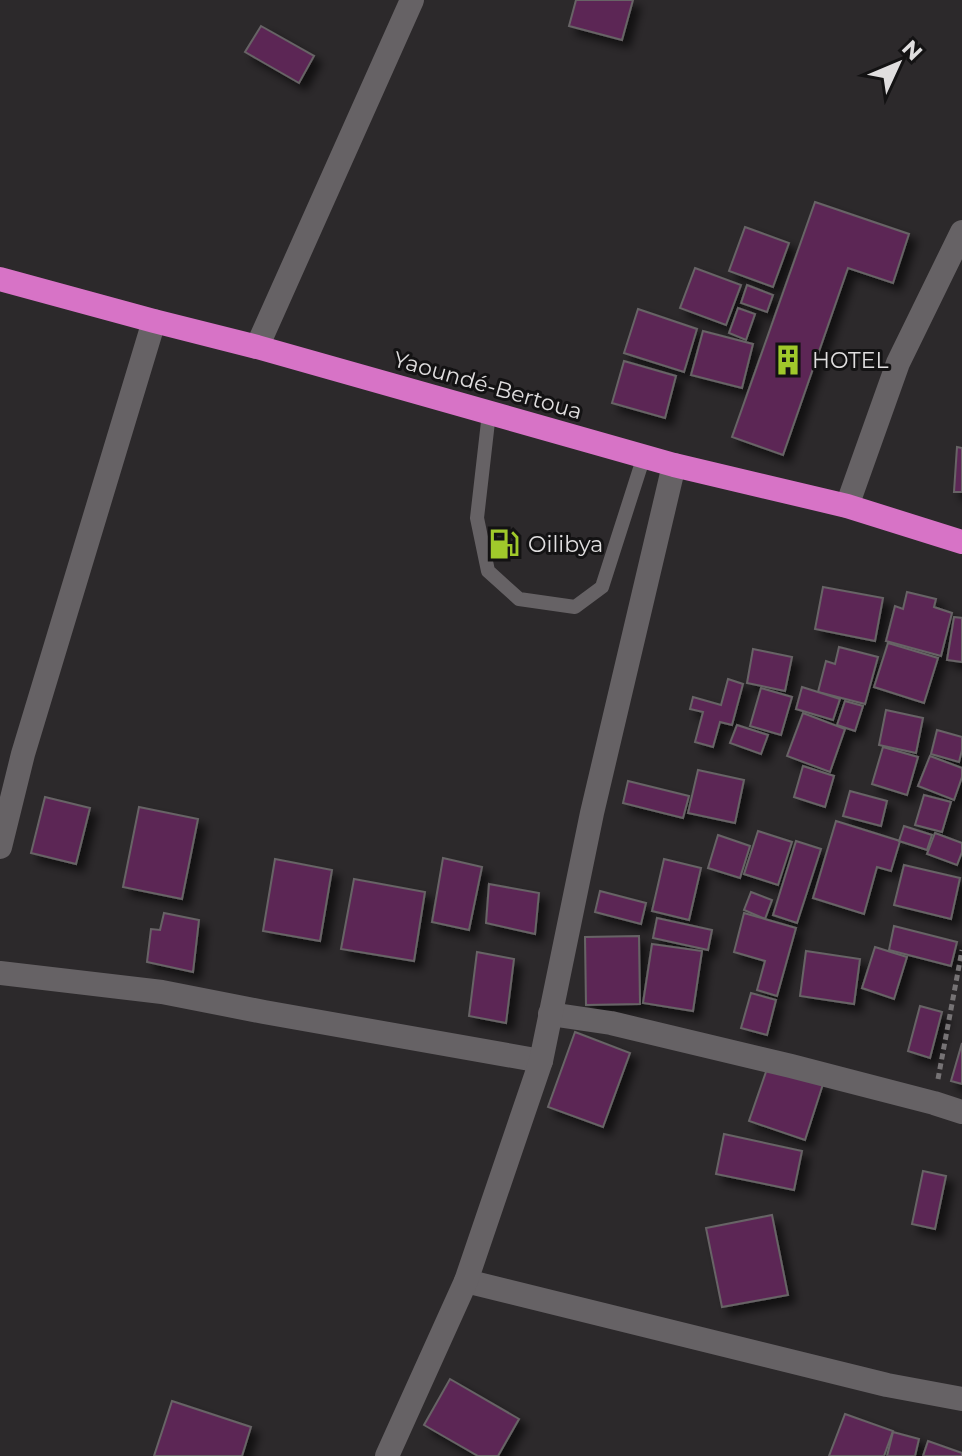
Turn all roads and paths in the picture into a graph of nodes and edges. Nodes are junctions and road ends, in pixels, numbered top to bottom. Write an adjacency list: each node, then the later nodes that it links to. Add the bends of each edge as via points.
1 (412, 0): 5 (street)
2 (962, 232): 9 (street, via 898,363)
3 (0, 279): 4 (highway, Yaoundé-Bertoua)
4 (154, 321): 5 (highway, Yaoundé-Bertoua); 11 (street, via 23,754)
5 (257, 347): 6 (highway, Yaoundé-Bertoua)
6 (489, 413): 7 (highway, Yaoundé-Bertoua); 7 (lane, via 477,518 488,571 519,599 575,607 602,587)
7 (644, 456): 8 (highway, Yaoundé-Bertoua)
8 (674, 465): 9 (highway, Yaoundé-Bertoua); 14 (street)
9 (847, 506): 10 (highway, Yaoundé-Bertoua)
10 (962, 542)
11 (0, 847)
12 (962, 950): 16 (path)
13 (0, 973): 15 (street, via 162,992)
14 (550, 1014): 15 (street); 16 (street, via 611,1023)
15 (541, 1061): 18 (street)
16 (934, 1103): 17 (street)
17 (962, 1112)
18 (466, 1281): 19 (street); 20 (street)
19 (962, 1399)
20 (387, 1456)

